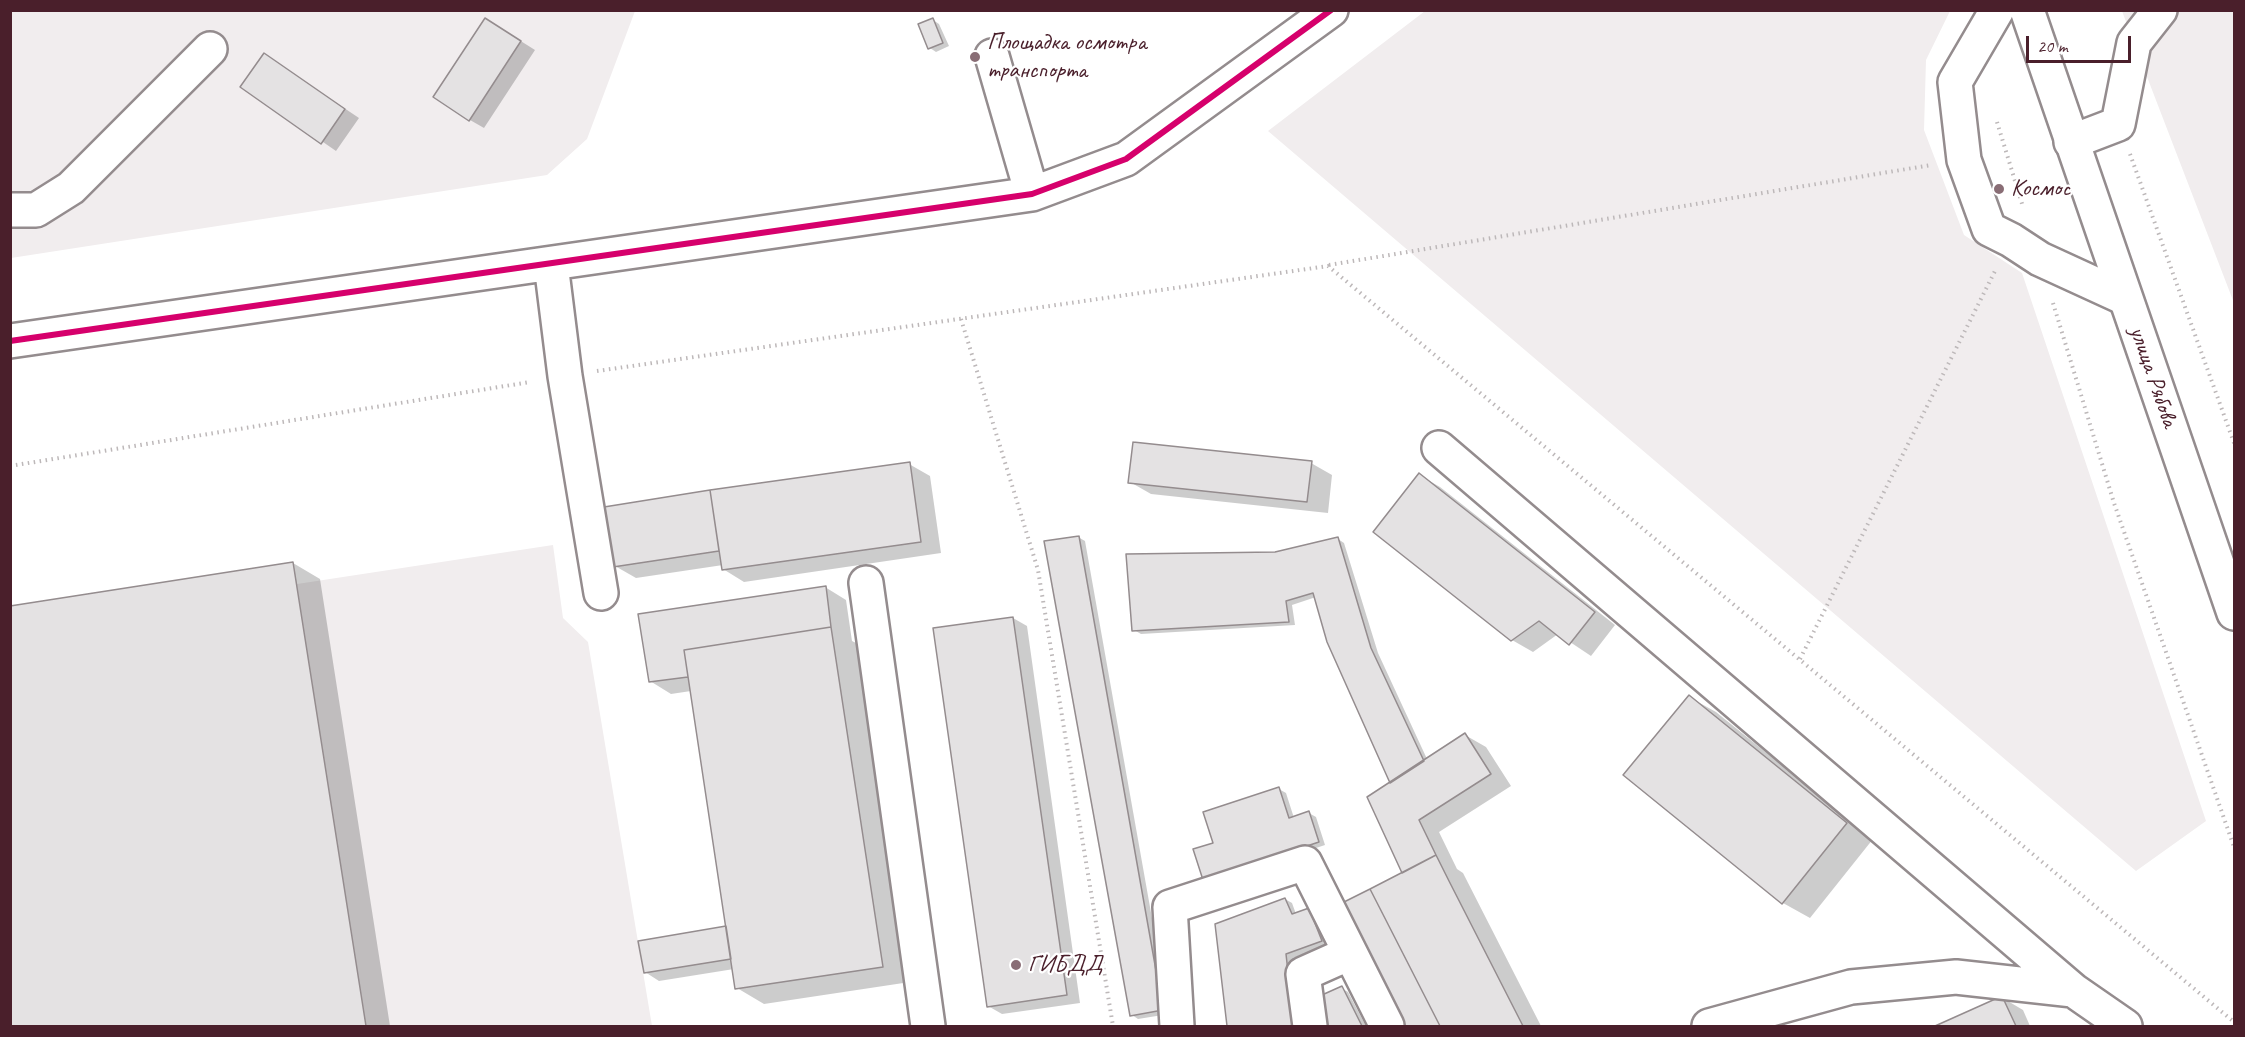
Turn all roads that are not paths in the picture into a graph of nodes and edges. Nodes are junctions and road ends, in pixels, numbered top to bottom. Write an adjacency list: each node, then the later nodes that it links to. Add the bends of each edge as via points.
1 (1330, 10): 8 (street, via 1126,159)
2 (1997, 10): 11 (street, via 1955,82 1964,160 1989,229 2040,259)
3 (2027, 10): 7 (street, улица Рябова)
4 (2160, 10): 7 (street, via 2134,43 2118,124)
5 (210, 49): 9 (street, via 71,188 36,210)
6 (992, 56): 8 (street)
7 (2071, 142): 11 (street, улица Рябова)
8 (1032, 194): 10 (street)
9 (10, 210)
10 (551, 264): 12 (street); 15 (street)
11 (2125, 298): 16 (street, улица Рябова)
12 (10, 341)
13 (1439, 448): 18 (street)
14 (866, 583): 19 (street)
15 (601, 593)
16 (2235, 612)
17 (1350, 953): 20 (street, via 1305,863 1170,907); 21 (street, via 1303,974); 22 (street)
18 (2073, 990): 23 (street, via 1956,977 1851,987); 24 (street)
19 (928, 1026)
20 (1177, 1026)
21 (1310, 1026)
22 (1387, 1026)
23 (1709, 1026)
24 (2125, 1026)

